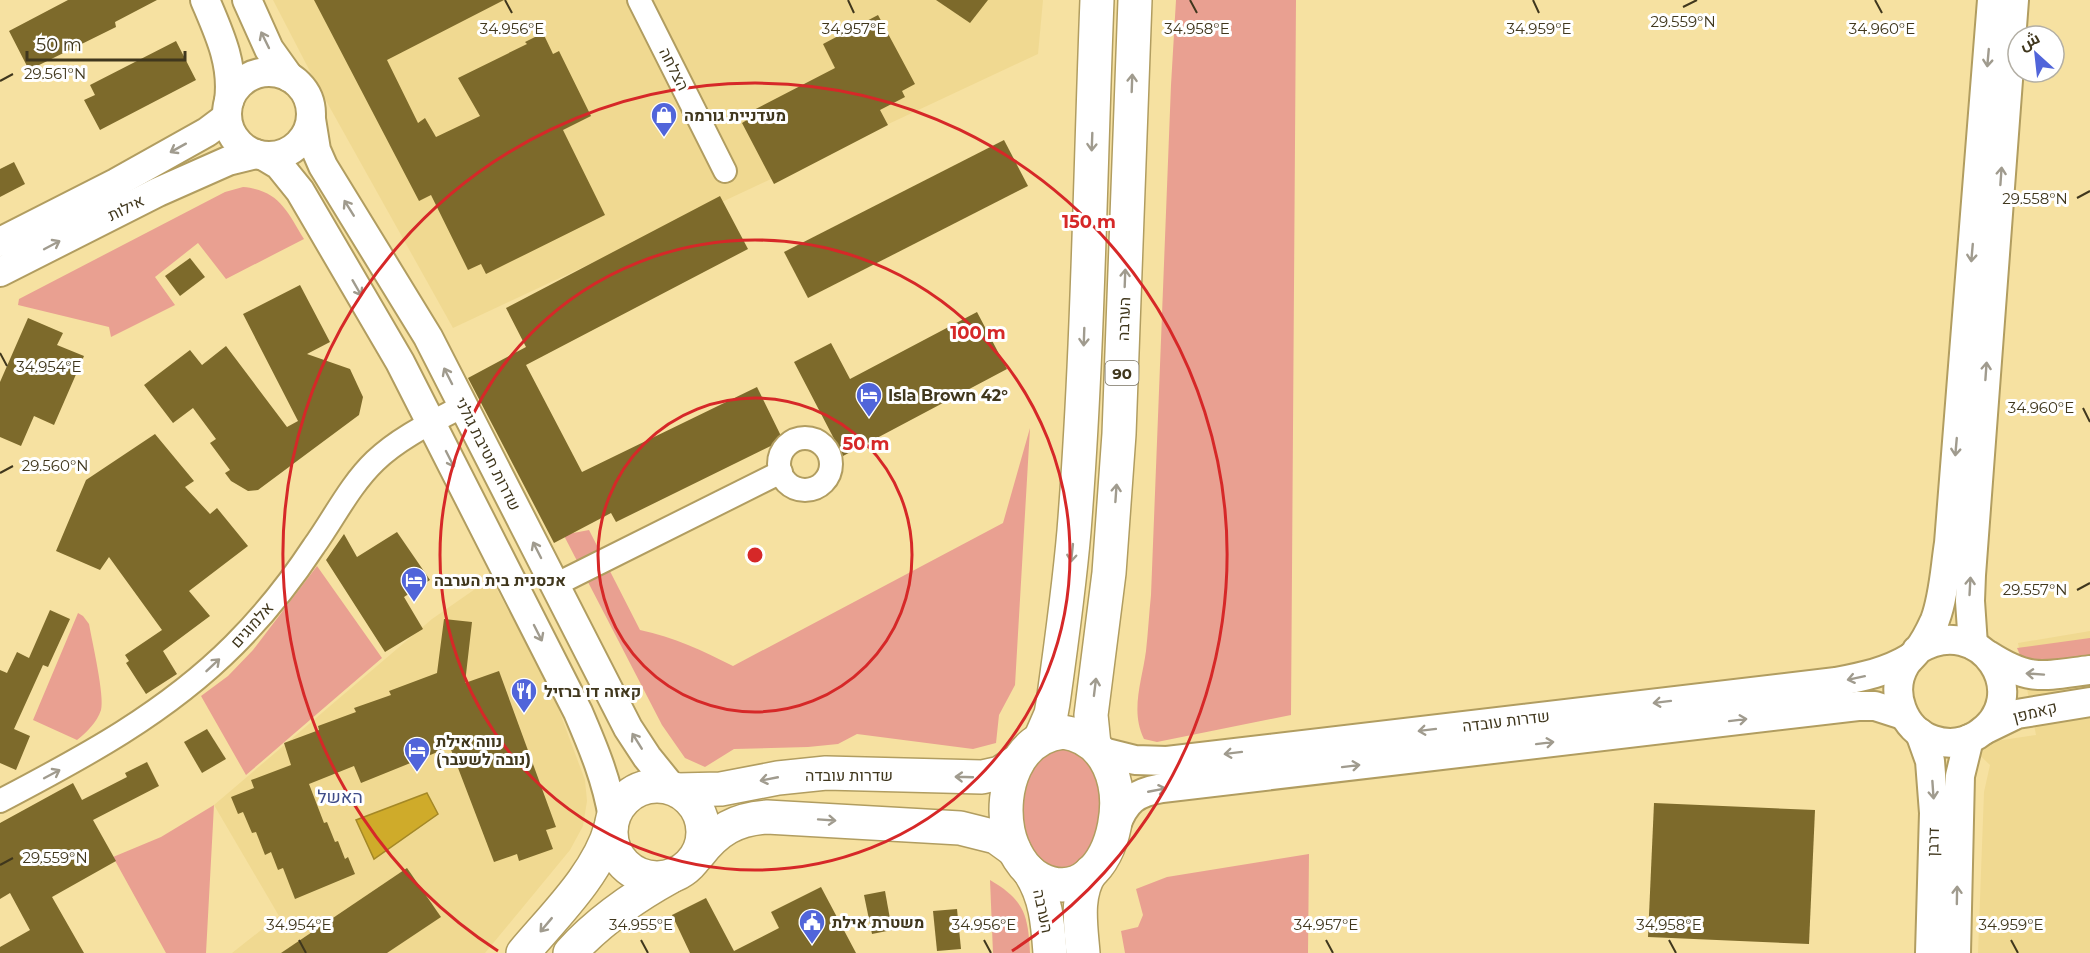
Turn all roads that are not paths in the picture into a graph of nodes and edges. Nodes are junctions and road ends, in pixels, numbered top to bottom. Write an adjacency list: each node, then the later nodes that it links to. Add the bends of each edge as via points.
1 (205, 0): 9 (street, via 227,57 231,81)
2 (247, 0): 8 (street, one-way to 2, via 269,49)
3 (639, 0): 12 (street, הצלחה)
4 (1097, 0): 25 (main road, 90, one-way to 25, via 1076,499 1053,703)
5 (1135, 0): 26 (main road, הערבה / 90, one-way to 5, via 1091,715 1110,564 1120,415)
6 (1992, 0): 20 (street, one-way to 20, via 1949,543 1936,616)
7 (2014, 0): 19 (street, one-way to 7, via 1970,610 1971,575)
8 (290, 77): 9 (street, via 266,72 250,76 237,87); 10 (street, via 307,95)
9 (228, 109): 11 (street, via 231,133 242,146); 13 (street, אילות, one-way to 13, via 207,132)
10 (311, 119): 11 (street, via 306,134 295,147 280,155); 15 (street, שדרות חטיבת גולני, one-way to 10, via 420,322 323,166)
11 (260, 155): 14 (street, אילות, one-way to 11, via 158,192 228,161); 16 (street, one-way to 16, via 279,165 300,191)
12 (725, 171)
13 (0, 243)
14 (0, 272)
15 (463, 406): 16 (street, אלמוגים); 18 (street, שדרות חטיבת גולני, one-way to 15)
16 (431, 423): 29 (street, אלמוגים, one-way to 16, via 114,739 176,696 220,658 288,583 374,462); 30 (street, one-way to 30, via 578,712 600,765)
17 (781, 472): 18 (street)
18 (555, 585): 28 (street, שדרות חטיבת גולני, one-way to 18, via 628,728)
19 (1980, 649): 20 (street, via 1946,639); 21 (street, קאמפן, one-way to 19, via 2032,675 2007,668); 24 (street, via 1996,667 2002,697 1995,716)
20 (1914, 654): 23 (street, via 1904,666 1898,685 1898,695); 26 (street, שדרות עובדה, one-way to 26, via 1883,671 1836,682 1167,761 1136,760)
21 (2090, 670)
22 (2090, 702): 24 (street, קאמפן, via 2017,714)
23 (1912, 724): 24 (street, via 1934,740 1944,742 1954,743); 31 (street, שדרות עובדה, one-way to 23, via 1131,799 1162,788 1858,706 1875,706); 40 (street, דרבן, one-way to 40, via 1930,761 1934,813)
24 (1976, 735): 41 (street, דרבן, one-way to 24, via 1960,776)
25 (1041, 737): 26 (main road, via 1074,733); 27 (main road, 90)
26 (1096, 748): 31 (main road, 90, via 1114,779)
27 (1018, 761): 28 (main road, שדרות עובדה, one-way to 28, via 1000,773 982,777 826,773 778,777 721,789); 33 (main road, 90, via 1011,777 1006,823)
28 (674, 789): 30 (main road, via 654,786 636,791 622,802); 32 (main road, via 694,803 702,820 704,838)
29 (0, 801)
30 (612, 822): 35 (main road, via 613,845 627,868 652,879); 36 (main road, one-way to 36, via 607,843 589,872)
31 (1116, 825): 34 (main road, 90, via 1107,852)
32 (698, 855): 33 (main road, one-way to 33, via 732,824 767,817 960,828 996,837); 35 (main road, via 687,868)
33 (1022, 861): 34 (main road, 90, via 1038,879 1060,885 1071,884); 38 (main road, הערבה / 90, via 1037,882)
34 (1091, 872): 39 (main road, הערבה / 90, via 1081,906)
35 (670, 877): 37 (main road, via 623,905)
36 (523, 953)
37 (570, 953)
38 (1050, 953)
39 (1083, 953)
40 (1930, 953)
41 (1956, 953)

